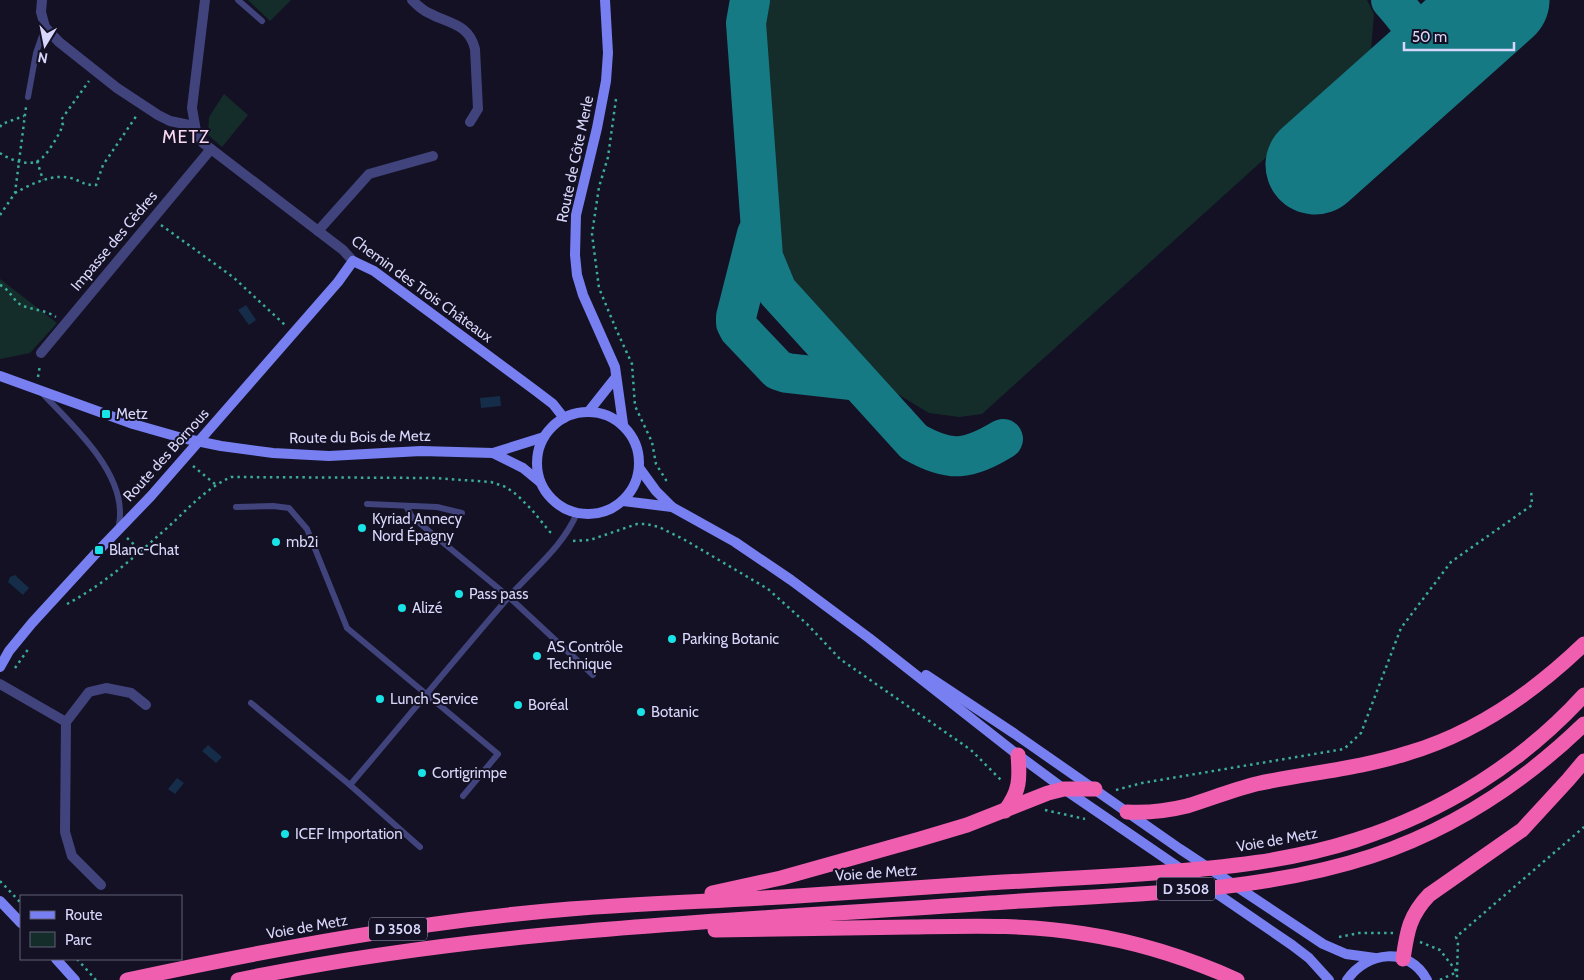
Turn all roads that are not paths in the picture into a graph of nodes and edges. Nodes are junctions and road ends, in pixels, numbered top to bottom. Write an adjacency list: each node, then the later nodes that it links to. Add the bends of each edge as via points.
1 (42, 0): 7 (street)
2 (205, 0): 10 (street, via 192,102)
3 (238, 0): 6 (lane)
4 (412, 0): 9 (street, via 427,12 460,26 473,42 478,109)
5 (605, 0): 17 (main road, Route de Côte Merle, via 606,81 576,215 575,255 583,295 612,358)
6 (262, 21)
7 (45, 27): 8 (lane, via 36,53); 10 (street, via 117,88 144,106 164,119)
8 (28, 97)
9 (470, 122)
10 (194, 126): 11 (street, Chemin des Trois Châteaux, via 199,138)
11 (211, 149): 13 (street, Chemin des Trois Châteaux); 15 (street, Impasse des Cèdres)
12 (433, 156): 13 (street, via 369,174)
13 (318, 231): 14 (street, Chemin des Trois Châteaux)
14 (353, 261): 20 (main road, Chemin des Trois Châteaux, via 374,271 521,379 553,404); 33 (main road, Route des Bornous, via 184,459)
15 (41, 353)
16 (0, 376): 18 (main road, Route du Bois de Metz)
17 (616, 376): 19 (main road); 21 (main road, Route de Côte Merle)
18 (36, 388): 23 (main road, Route du Bois de Metz, via 124,420 221,446 329,456); 33 (lane, via 77,431 106,469 119,503)
19 (589, 411): 20 (main road); 21 (main road, via 612,417)
20 (564, 418): 22 (main road, via 553,425)
21 (623, 424): 24 (main road, via 639,452)
22 (544, 437): 23 (main road, Route du Bois de Metz); 25 (main road, via 538,451)
23 (493, 453): 25 (main road, Route du Bois de Metz, via 523,468)
24 (640, 469): 26 (main road, via 637,481); 30 (main road)
25 (540, 482): 32 (main road, via 555,502)
26 (623, 501): 30 (main road); 32 (main road, via 610,510)
27 (367, 504): 28 (lane)
28 (406, 506): 31 (lane, via 437,507); 34 (lane, via 412,517)
29 (236, 507): 40 (lane, via 289,508 307,529 347,628)
30 (672, 507): 35 (main road, via 749,550)
31 (462, 513)
32 (578, 513): 34 (lane, via 563,538)
33 (118, 530): 37 (main road, Route des Bornous, via 32,623)
34 (509, 597): 38 (lane); 40 (lane)
35 (869, 638): 46 (main road); 50 (main road)
36 (1584, 644): 53 (highway, via 1549,677 1514,702 1425,748 1384,760 1254,784 1185,806)
37 (0, 667)
38 (593, 675)
39 (2, 686): 44 (street)
40 (427, 695): 48 (lane); 51 (lane, via 498,754)
41 (1584, 695): 57 (highway, Voie de Metz / D 3508, via 1526,750 1480,783 1409,821 1326,849 1213,868)
42 (250, 703): 48 (lane)
43 (146, 705): 44 (street, via 131,693 106,688 89,692)
44 (66, 722): 55 (street, via 65,832 72,856)
45 (1584, 724): 59 (highway, D 3508, via 1524,776 1464,816 1395,848 1312,872 1176,890)
46 (1018, 755): 49 (main road); 52 (highway, via 1020,778 1016,794)
47 (1584, 760): 61 (highway, via 1522,830 1429,895 1415,911)
48 (350, 786): 54 (lane)
49 (1064, 788): 50 (highway); 52 (highway); 67 (main road, via 1236,905 1309,958)
50 (1099, 792): 53 (main road)
51 (463, 796)
52 (1005, 811): 57 (highway, via 781,878)
53 (1127, 812): 60 (main road, via 1334,950)
54 (420, 847)
55 (101, 885)
56 (0, 901): 58 (main road)
57 (672, 902): 64 (highway, Voie de Metz / D 3508, via 566,909 397,929)
58 (20, 922)
59 (559, 933): 65 (highway, D 3508, via 432,948); 66 (highway, via 986,926 1049,929 1160,950)
60 (1375, 958): 61 (main road); 68 (main road, via 1359,966)
61 (1403, 959): 69 (main road, via 1419,969)
62 (57, 960): 63 (main road)
63 (74, 980)
64 (128, 980)
65 (238, 980)
66 (1237, 980)
67 (1329, 980)
68 (1347, 980)
69 (1427, 980)

